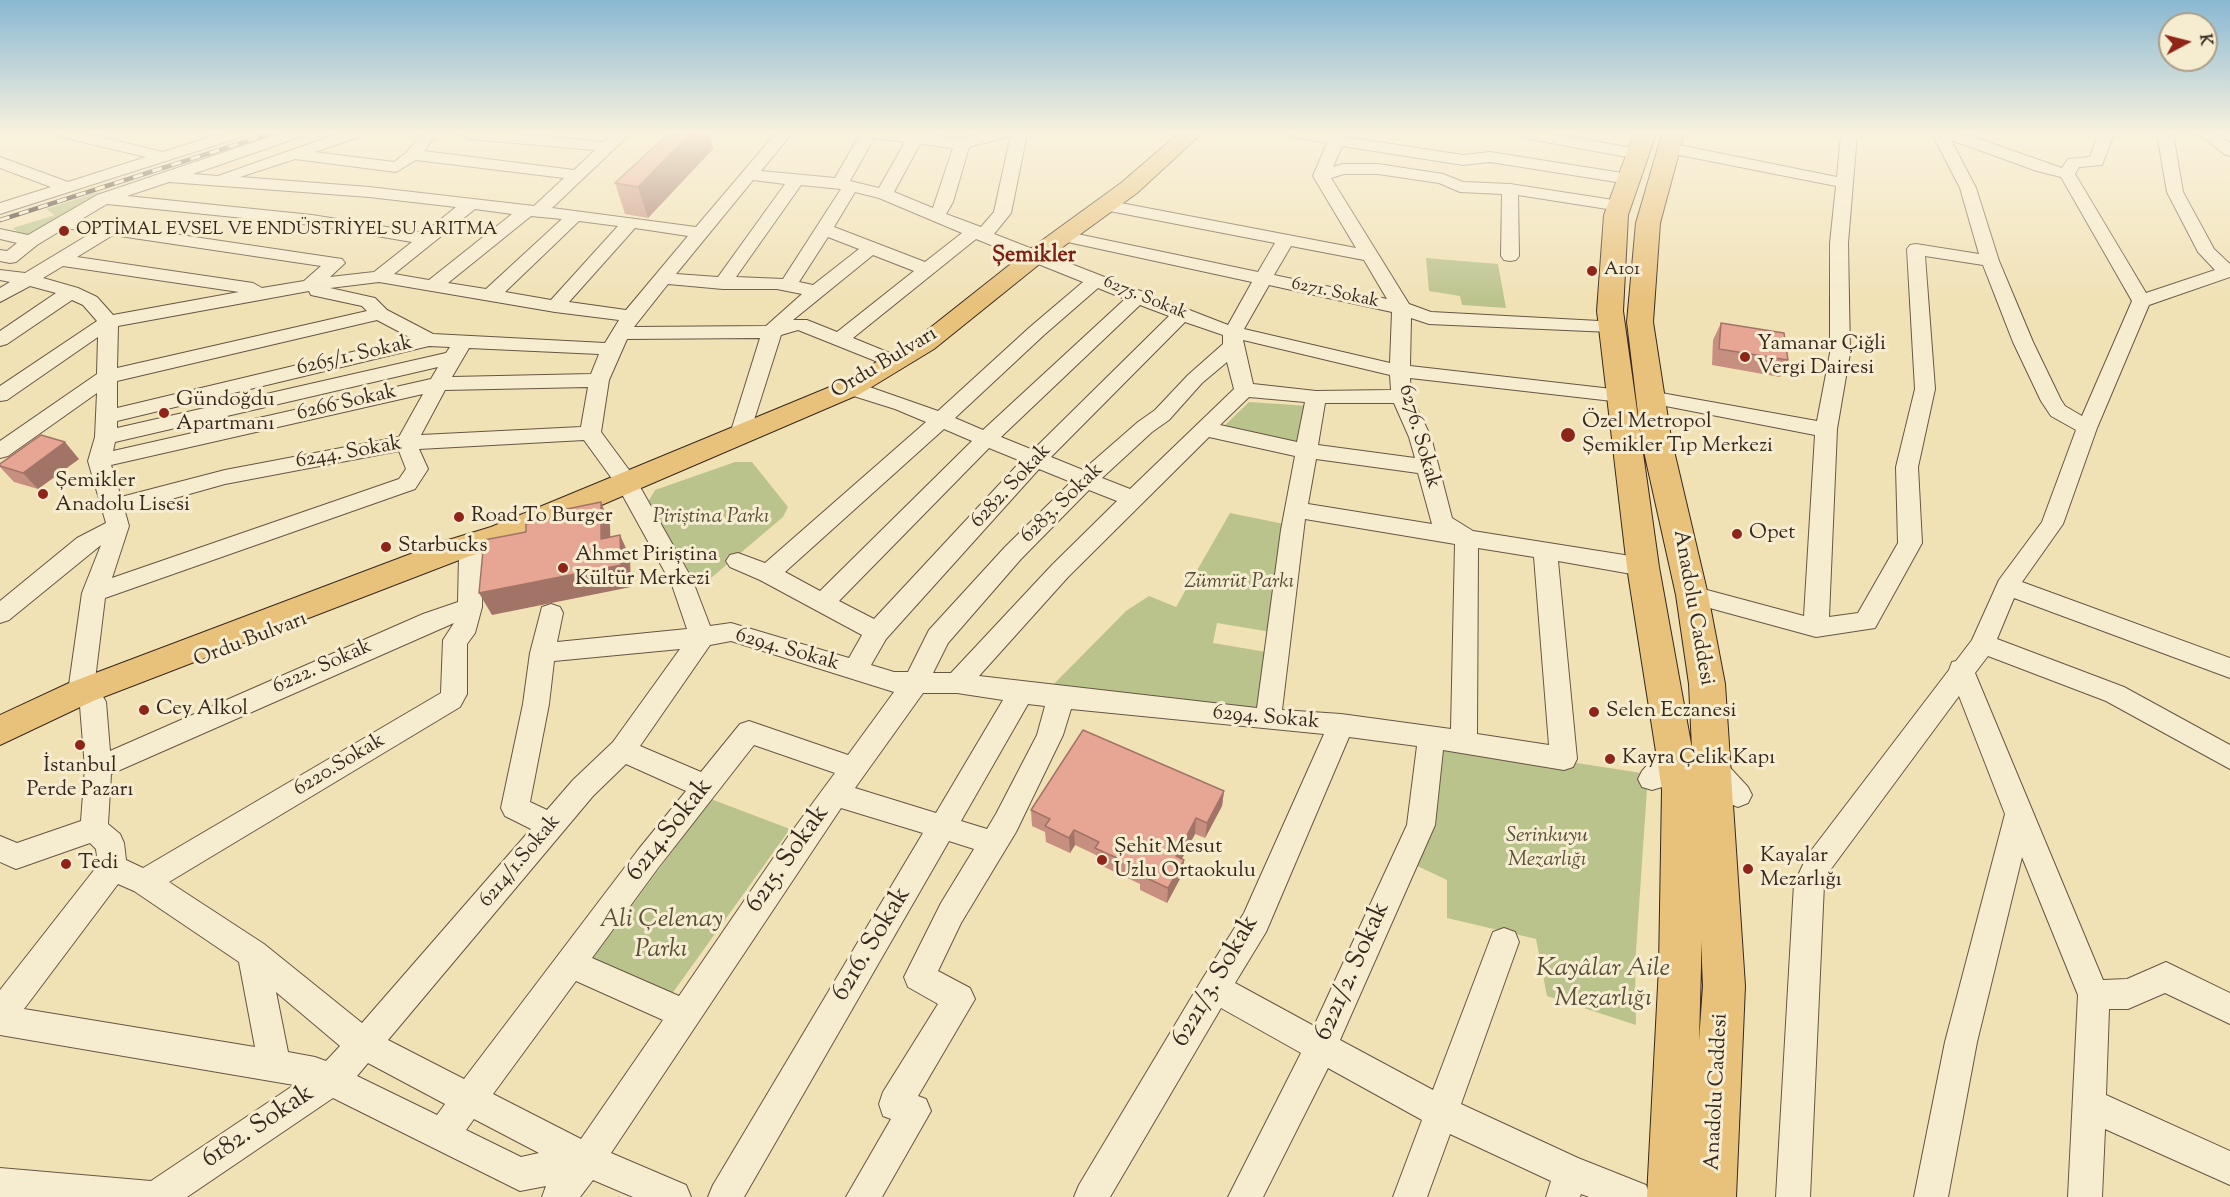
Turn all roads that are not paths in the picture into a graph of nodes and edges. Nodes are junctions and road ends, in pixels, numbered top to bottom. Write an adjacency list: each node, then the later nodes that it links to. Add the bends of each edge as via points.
1 (1509, 189): 46 (street)
2 (57, 190): 29 (street)
3 (130, 190): 25 (street)
4 (201, 190): 28 (street)
5 (339, 190): 23 (street)
6 (371, 190): 23 (street)
7 (559, 190): 30 (street)
8 (736, 190): 38 (street)
9 (788, 190): 58 (street)
10 (844, 190): 36 (street)
11 (867, 190): 24 (street, 6275. Sokak)
12 (886, 190): 24 (street)
13 (949, 190): 31 (street)
14 (1007, 190): 37 (street, via 1002,213)
15 (1123, 190): 27 (main road, Ordu Bulvarı)
16 (1330, 190): 45 (street)
17 (1632, 190): 74 (highway, Anadolu Caddesi, via 1616,223)
18 (1647, 190): 91 (highway, Anadolu Caddesi)
19 (1843, 190): 97 (street, via 1839,243 1840,353)
20 (1969, 190): 49 (street)
21 (2076, 190): 68 (street)
22 (2175, 190): 52 (street, via 2206,252)
23 (369, 192): 26 (street)
24 (884, 194): 31 (street, 6275. Sokak)
25 (103, 199): 28 (street); 34 (street)
26 (472, 203): 30 (street); 41 (street)
27 (1105, 205): 40 (main road, Ordu Bulvarı); 42 (street)
28 (176, 208): 41 (street, via 312,220)
29 (0, 209)
30 (532, 212): 32 (street); 61 (street)
31 (937, 215): 37 (street, 6275. Sokak)
32 (575, 216): 33 (street, via 613,213); 65 (street)
33 (631, 222): 38 (street); 69 (street)
34 (65, 223): 35 (street); 43 (street)
35 (109, 230): 48 (street); 59 (street, via 336,263)
36 (824, 230): 44 (street); 60 (street)
37 (980, 232): 47 (street, 6275. Sokak); 51 (street)
38 (699, 233): 54 (street)
39 (0, 234): 43 (street)
40 (1063, 236): 47 (main road, Ordu Bulvarı); 56 (street, 6271. Sokak)
41 (429, 238): 53 (street)
42 (1285, 240): 45 (street); 56 (street)
43 (31, 241): 50 (street)
44 (872, 247): 51 (street); 64 (street)
45 (1371, 256): 70 (street)
46 (1510, 256)
47 (1034, 257): 57 (street, 6275. Sokak); 82 (main road, Ordu Bulvarı, via 926,344)
48 (60, 260): 55 (street); 62 (street)
49 (1990, 261): 96 (street, via 2051,401 2058,411); 126 (street, via 1916,249 1925,389 1907,467 1910,543 1866,621)
50 (2, 265): 55 (street)
51 (926, 269): 77 (street)
52 (2229, 271): 68 (street)
53 (379, 277): 59 (street); 61 (street)
54 (663, 278): 58 (street); 76 (street)
55 (28, 279): 63 (street); 66 (street)
56 (1262, 279): 70 (street, 6271. Sokak); 78 (street)
57 (1097, 280): 67 (street, 6275. Sokak); 93 (street)
58 (723, 283): 60 (street)
59 (310, 285): 62 (street); 71 (street, via 312,290 368,302)
60 (788, 285): 64 (street)
61 (433, 286): 65 (street)
62 (274, 291): 73 (street)
63 (71, 292): 73 (street, via 90,301); 79 (street)
64 (817, 292): 75 (street)
65 (491, 295): 69 (street)
66 (0, 296)
67 (1138, 297): 72 (street, 6275. Sokak); 100 (street)
68 (2140, 301): 96 (street)
69 (555, 306): 76 (street)
70 (1402, 308): 74 (street, 6271. Sokak, via 1429,318); 83 (street, 6276. Sokak)
71 (380, 314): 80 (street); 84 (street)
72 (1182, 314): 78 (street, 6275. Sokak); 104 (street, 6282. Sokak)
73 (108, 322): 84 (street); 89 (street)
74 (1611, 327): 91 (highway, Anadolu Caddesi)
75 (772, 331): 76 (street); 77 (street, via 800,324); 99 (street)
76 (621, 333): 81 (street, 6265/1. Sokak); 85 (street)
77 (839, 339): 82 (street)
78 (1233, 339): 83 (street, 6275. Sokak); 88 (street); 107 (street, 6283. Sokak, via 1162,415)
79 (0, 340)
80 (429, 340): 81 (street, 6265/1. Sokak); 94 (street, 6265/1. Sokak)
81 (458, 350): 86 (street); 94 (street)
82 (895, 362): 87 (main road, Ordu Bulvarı)
83 (1400, 370): 90 (street, 6276. Sokak); 91 (street, 6275. Sokak)
84 (106, 377): 94 (street); 102 (street)
85 (599, 380): 86 (street, 6266 Sokak); 98 (street)
86 (439, 384): 101 (street); 105 (street, 6266 Sokak)
87 (851, 388): 93 (street); 99 (main road, Ordu Bulvarı)
88 (1244, 390): 92 (street); 95 (street)
89 (0, 395)
90 (1401, 396): 92 (street); 106 (street, 6276. Sokak, via 1420,436)
91 (1636, 396): 97 (street, 6275. Sokak); 117 (highway, Anadolu Caddesi); 121 (highway, Anadolu Caddesi, via 1656,438)
92 (1316, 397): 103 (street)
93 (941, 420): 100 (street); 118 (street)
94 (105, 427): 105 (street)
95 (1205, 429): 103 (street); 109 (street)
96 (2086, 429): 119 (street, via 2052,524)
97 (1826, 430): 126 (street)
98 (590, 433): 101 (street, 6244. Sokak); 108 (street)
99 (741, 434): 108 (main road, Ordu Bulvarı)
100 (986, 439): 104 (street); 122 (street)
101 (406, 443): 111 (street, 6244. Sokak, via 225,477); 120 (street, via 417,469 406,484)
102 (0, 451)
103 (1306, 451): 106 (street); 110 (street)
104 (1036, 459): 107 (street); 127 (street, 6282. Sokak)
105 (99, 461): 111 (street)
106 (1428, 467): 113 (street, 6276. Sokak, via 1442,522)
107 (1086, 480): 109 (street); 134 (street, 6283. Sokak, via 1012,553 938,637)
108 (627, 483): 112 (main road, Ordu Bulvarı); 128 (street, via 684,585)
109 (1133, 499): 135 (street)
110 (1296, 510): 113 (street); 139 (street)
111 (115, 516): 120 (street, via 114,542); 125 (street, 6244. Sokak)
112 (502, 535): 115 (main road, Ordu Bulvarı); 137 (main road, Ordu Bulvarı, via 456,549)
113 (1467, 538): 114 (street, 6276. Sokak); 143 (street)
114 (1545, 551): 117 (street, 6276. Sokak); 143 (street, 6294. Sokak, via 1564,759)
115 (471, 556): 123 (street); 137 (main road, Ordu Bulvarı)
116 (738, 561): 118 (street)
117 (1643, 567): 146 (highway, Anadolu Caddesi)
118 (768, 574): 122 (street)
119 (2007, 586): 129 (street); 131 (street)
120 (94, 593): 137 (street)
121 (1692, 595): 126 (street); 148 (highway, Anadolu Caddesi, via 1707,684)
122 (822, 603): 127 (street)
123 (470, 607): 149 (street, 6222. Sokak); 162 (street, 6220.Sokak, via 463,633 455,640 451,700)
124 (551, 613): 130 (street)
125 (0, 614)
126 (1816, 628)
127 (877, 632): 133 (street, 6282. Sokak)
128 (702, 637): 130 (street, 6294. Sokak); 133 (street, 6294. Sokak, via 731,632); 145 (street, 6214/1.Sokak)
129 (1983, 644): 132 (street); 147 (street, via 2115,694)
130 (542, 653): 156 (street, via 515,808)
131 (2230, 668)
132 (1962, 669): 155 (street); 195 (street, via 1817,865 1809,884)
133 (855, 670): 134 (street, 6294. Sokak, via 894,682)
134 (916, 682): 135 (street, 6294. Sokak); 150 (street, 6215. Sokak)
135 (957, 683): 136 (street, 6294. Sokak)
136 (1021, 693): 138 (street, 6294. Sokak); 157 (street, 6216. Sokak)
137 (87, 697): 141 (main road, Ordu Bulvarı); 144 (main road, Ordu Bulvarı); 149 (street)
138 (1061, 697): 139 (street, 6294. Sokak); 159 (street, via 1050,735)
139 (1268, 720): 140 (street, 6294. Sokak)
140 (1341, 725): 142 (street, 6294. Sokak); 166 (street, 6221/3. Sokak, via 1255,922)
141 (0, 731)
142 (1431, 737): 143 (street, 6294. Sokak); 173 (street, 6221/2. Sokak, via 1421,825)
143 (1464, 742)
144 (0, 750)
145 (622, 750): 152 (street); 156 (street, 6214/1.Sokak)
146 (1676, 751): 151 (street); 193 (highway, Anadolu Caddesi, via 1681,790 1680,956)
147 (2230, 758)
148 (1712, 767): 154 (street); 194 (highway, Anadolu Caddesi, via 1724,986)
149 (98, 768): 158 (street)
150 (854, 768): 152 (street, 6214.Sokak, via 749,732); 153 (street, 6215. Sokak)
151 (1652, 779)
152 (706, 787): 165 (street, 6214.Sokak)
153 (835, 794): 157 (street); 169 (street, 6215. Sokak)
154 (1738, 795)
155 (2019, 814): 167 (street); 196 (street, via 1961,1042)
156 (552, 825): 172 (street, 6214/1.Sokak)
157 (943, 826): 159 (street); 187 (street, 6216. Sokak)
158 (94, 829): 160 (street); 161 (street, via 110,843)
159 (994, 843): 188 (street, via 951,913 919,977 959,999 895,1104 914,1111)
160 (5, 859)
161 (113, 868): 162 (street); 170 (street)
162 (144, 882): 164 (street)
163 (1504, 942): 178 (street)
164 (253, 954): 172 (street); 174 (street)
165 (570, 963): 169 (street); 176 (street, 6214.Sokak)
166 (1214, 988): 173 (street); 189 (street, 6221/3. Sokak)
167 (2094, 994): 168 (street, via 2128,994 2166,977); 177 (street)
168 (2230, 1009)
169 (685, 1014): 180 (street, 6215. Sokak)
170 (0, 1015)
171 (0, 1020): 174 (street)
172 (363, 1044): 175 (street, 6214/1.Sokak); 176 (street)
173 (1320, 1047): 178 (street); 190 (street, 6221/2. Sokak)
174 (275, 1066): 175 (street)
175 (331, 1080): 179 (street); 184 (street, 6182. Sokak)
176 (469, 1099): 179 (street, 6214.Sokak); 180 (street)
177 (2088, 1104): 181 (street); 197 (street)
178 (1442, 1113): 183 (street); 191 (street)
179 (442, 1135): 180 (street, via 520,1173)
180 (587, 1160): 185 (street, 6215. Sokak); 186 (street)
181 (2230, 1168)
182 (0, 1185): 184 (street, 6182. Sokak)
183 (1567, 1185): 192 (street)
184 (141, 1197)
185 (559, 1197)
186 (674, 1197)
187 (725, 1197)
188 (863, 1197)
189 (1091, 1197)
190 (1245, 1197)
191 (1410, 1197)
192 (1634, 1197)
193 (1671, 1197)
194 (1712, 1197)
195 (1793, 1197)
196 (1931, 1197)
197 (2085, 1197)

